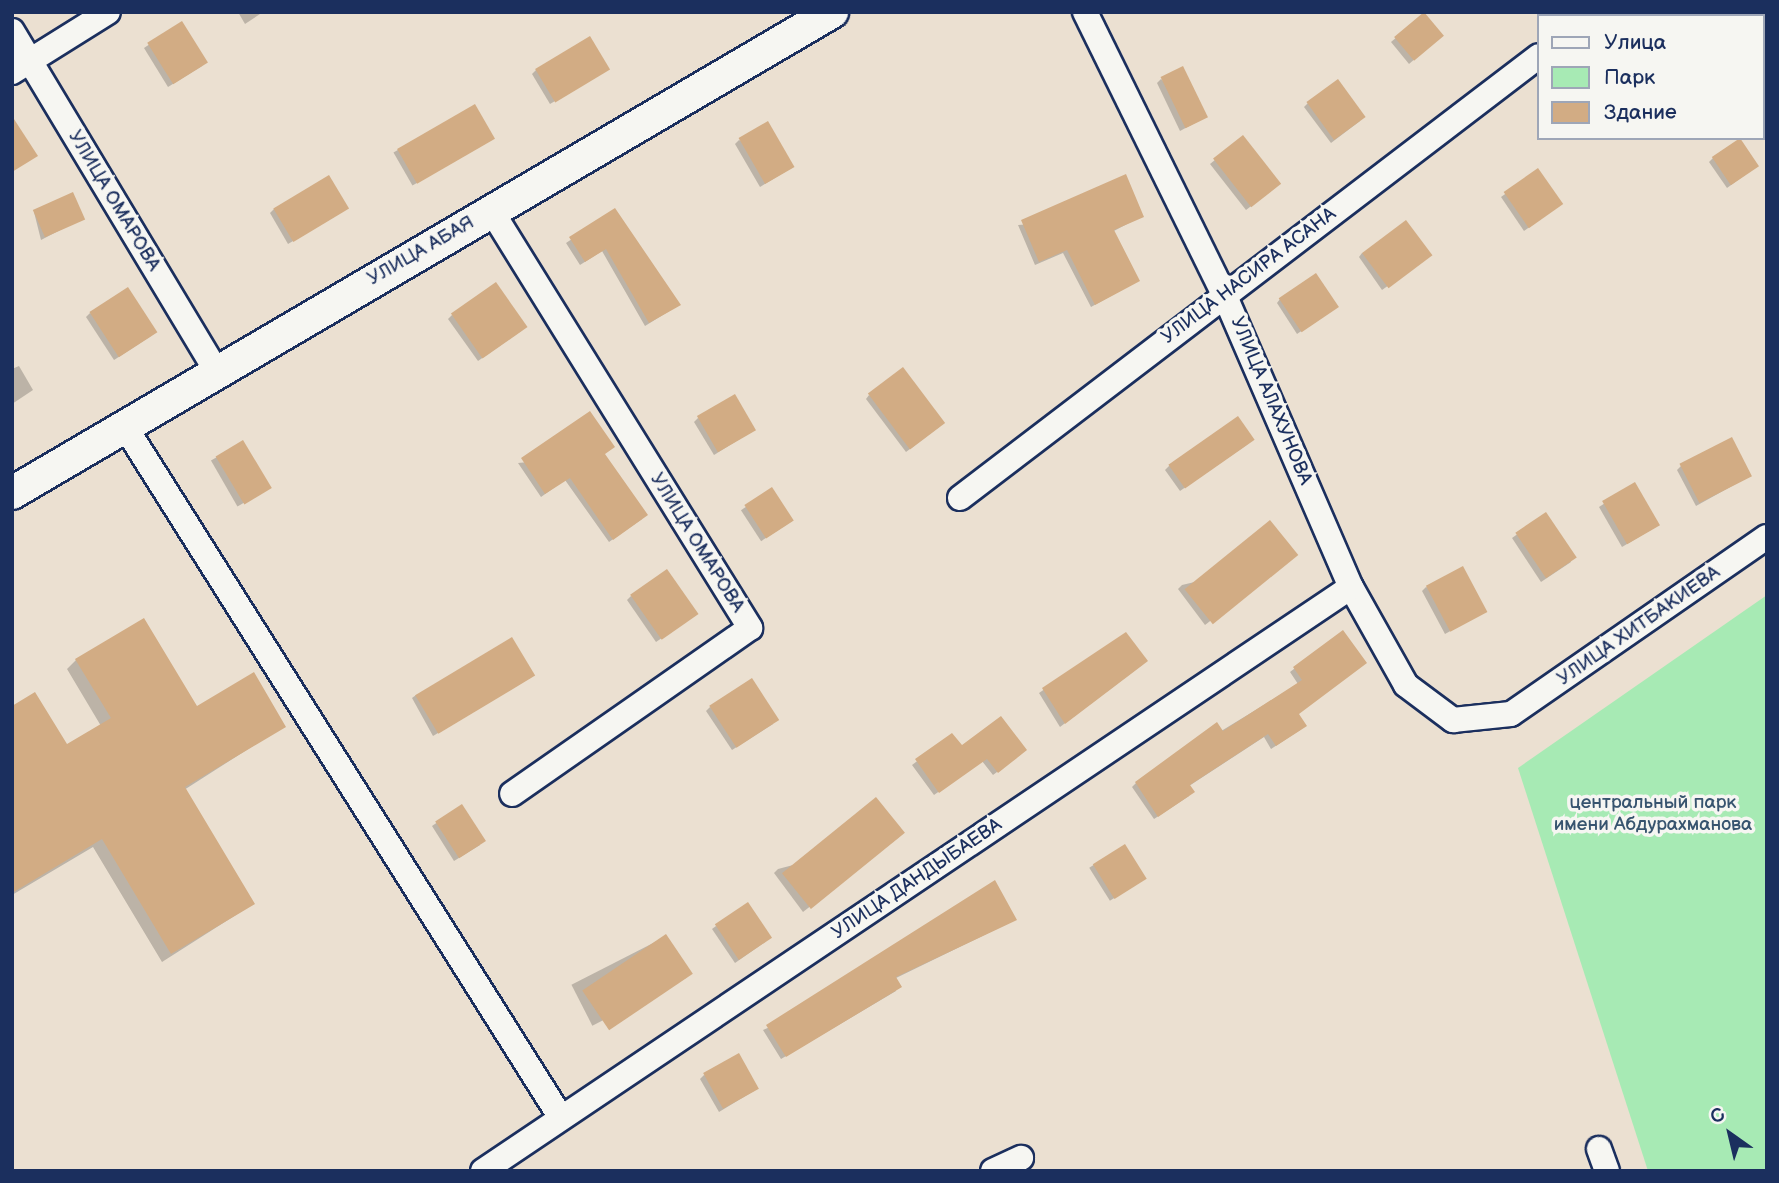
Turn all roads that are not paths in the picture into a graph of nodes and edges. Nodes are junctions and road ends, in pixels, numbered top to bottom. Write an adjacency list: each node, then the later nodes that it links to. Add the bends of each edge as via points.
1 (108, 12): 6 (street)
2 (832, 12): 7 (street, УЛИЦА АБАЯ)
3 (1084, 12): 8 (street, УЛИЦА АЛАХУНОВА)
4 (12, 31): 6 (street, УЛИЦА ОМАРОВА)
5 (1538, 57): 8 (street, УЛИЦА НАСИРА АСАНА)
6 (21, 66): 9 (street, УЛИЦА ОМАРОВА)
7 (491, 210): 9 (street, УЛИЦА АБАЯ); 16 (street, УЛИЦА ОМАРОВА, via 750,628)
8 (1224, 294): 12 (street, УЛИЦА НАСИРА АСАНА); 14 (street, УЛИЦА АЛАХУНОВА)
9 (216, 370): 10 (street, УЛИЦА АБАЯ)
10 (124, 425): 11 (street, УЛИЦА АБАЯ); 17 (street)
11 (12, 493)
12 (960, 498)
13 (1767, 537): 15 (street, УЛИЦА ХИТБАКИЕВА)
14 (1351, 587): 15 (street, УЛИЦА АЛАХУНОВА, via 1406,685 1453,720); 17 (street, УЛИЦА ДАНДЫБАЕВА)
15 (1511, 714)
16 (512, 794)
17 (561, 1118): 19 (street, УЛИЦА ДАНДЫБАЕВА)
18 (1020, 1158): 20 (street)
19 (483, 1171)
20 (993, 1171)

